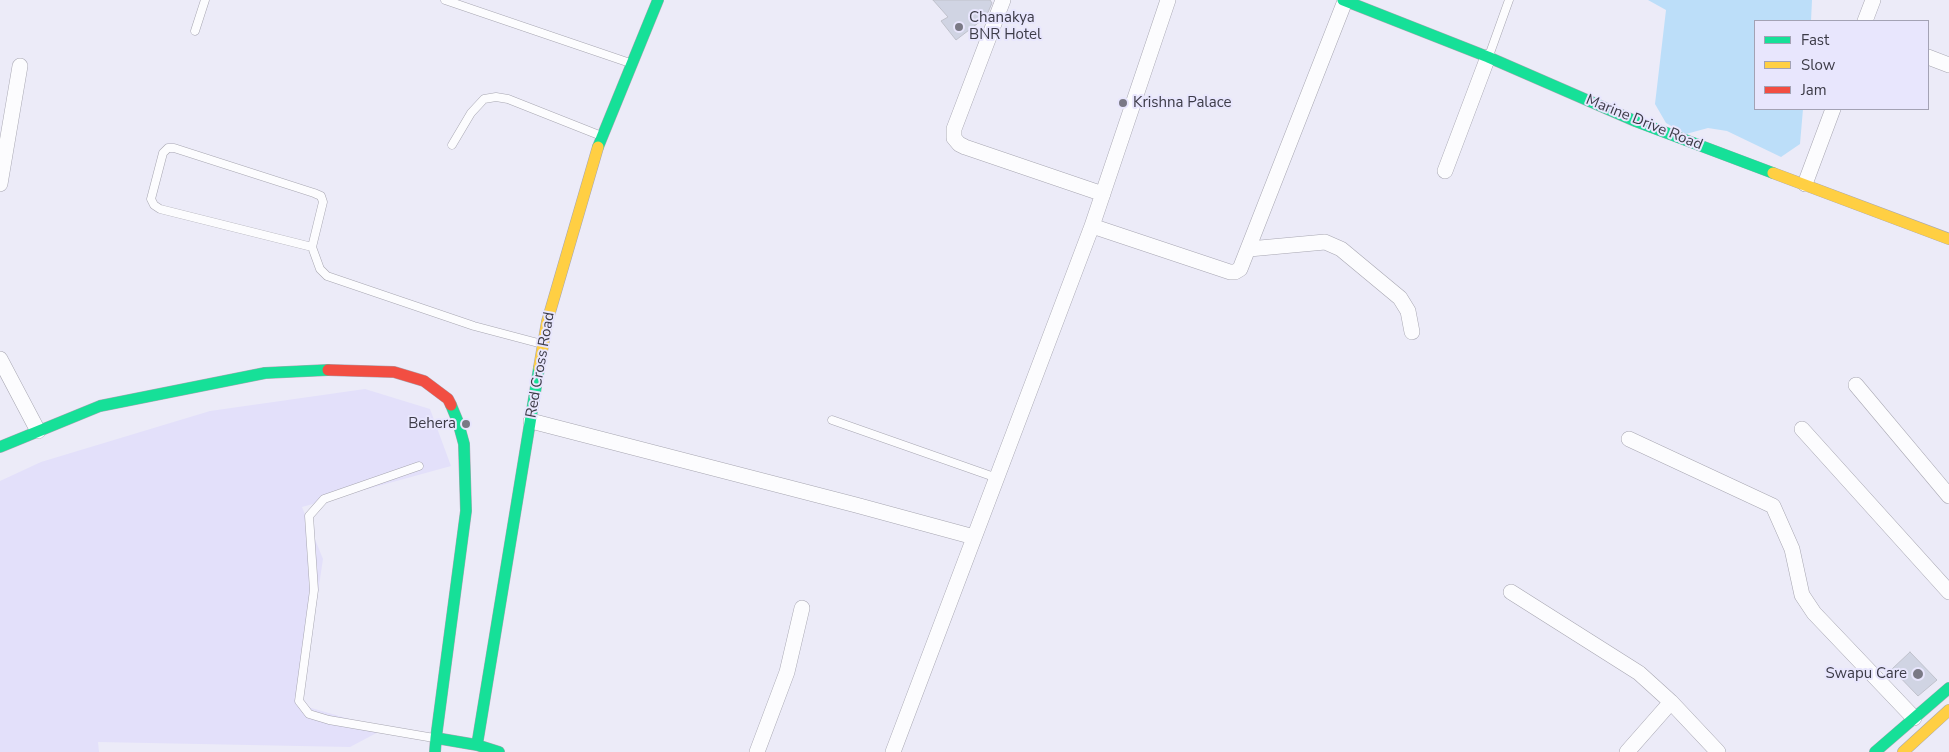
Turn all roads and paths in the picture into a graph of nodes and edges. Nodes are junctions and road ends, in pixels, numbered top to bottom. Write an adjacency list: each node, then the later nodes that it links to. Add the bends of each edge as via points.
1 (206, 0): 10 (lane)
2 (445, 0): 13 (lane)
3 (658, 0): 13 (main road, Red Cross Road)
4 (1003, 0): 22 (street, via 954,129 954,138 966,147)
5 (1168, 0): 22 (street)
6 (1344, 0): 11 (main road, Marine Drive Road); 26 (street)
7 (1509, 0): 11 (lane)
8 (1873, 0): 9 (street)
9 (1865, 20)
10 (195, 31)
11 (1488, 57): 19 (street); 21 (main road, Marine Drive Road, via 1635,121)
12 (1929, 57): 14 (street)
13 (632, 64): 17 (main road, Red Cross Road)
14 (1949, 65)
15 (20, 66): 20 (street)
16 (1833, 110): 21 (street)
17 (601, 136): 18 (lane, via 496,97 484,99 471,113); 28 (main road, Red Cross Road, via 547,322)
18 (452, 145)
19 (1445, 172)
20 (0, 184)
21 (1805, 184): 24 (main road, Marine Drive Road)
22 (1102, 194): 23 (street)
23 (1092, 226): 26 (street, via 1230,272 1240,270); 38 (street)
24 (1949, 238)
25 (312, 247): 25 (lane, via 323,202 321,196 174,148 162,153 151,199 160,209); 28 (lane, via 320,269 335,280 474,326)
26 (1249, 249): 27 (street, via 1324,242 1341,249 1400,298 1408,311)
27 (1412, 332)
28 (544, 344): 32 (main road, Red Cross Road)
29 (1, 365): 34 (street)
30 (1856, 385): 39 (street)
31 (832, 420): 38 (lane)
32 (531, 421): 40 (street); 49 (main road, Red Cross Road)
33 (1802, 429): 42 (street)
34 (38, 431): 36 (main road); 48 (main road, via 100,406 265,373 341,369 394,372 424,381 448,399 464,444 466,502)
35 (1629, 438): 47 (street, via 1773,506 1792,549 1802,595 1814,613)
36 (0, 447)
37 (419, 466): 48 (lane, via 324,499 309,516 314,590 299,701 309,714 329,720)
38 (997, 478): 40 (street)
39 (1949, 496)
40 (974, 537): 54 (street)
41 (1511, 592): 45 (street, via 1639,673)
42 (1949, 592)
43 (802, 608): 53 (street, via 787,672)
44 (1949, 688): 47 (main road)
45 (1671, 702): 55 (street); 56 (street)
46 (1949, 710): 50 (main road)
47 (1910, 721): 50 (street); 57 (main road)
48 (436, 738): 49 (main road); 51 (main road)
49 (477, 745): 52 (main road)
50 (1918, 746): 58 (main road)
51 (435, 752)
52 (499, 752)
53 (757, 752)
54 (893, 752)
55 (1627, 752)
56 (1718, 752)
57 (1876, 752)
58 (1903, 752)

